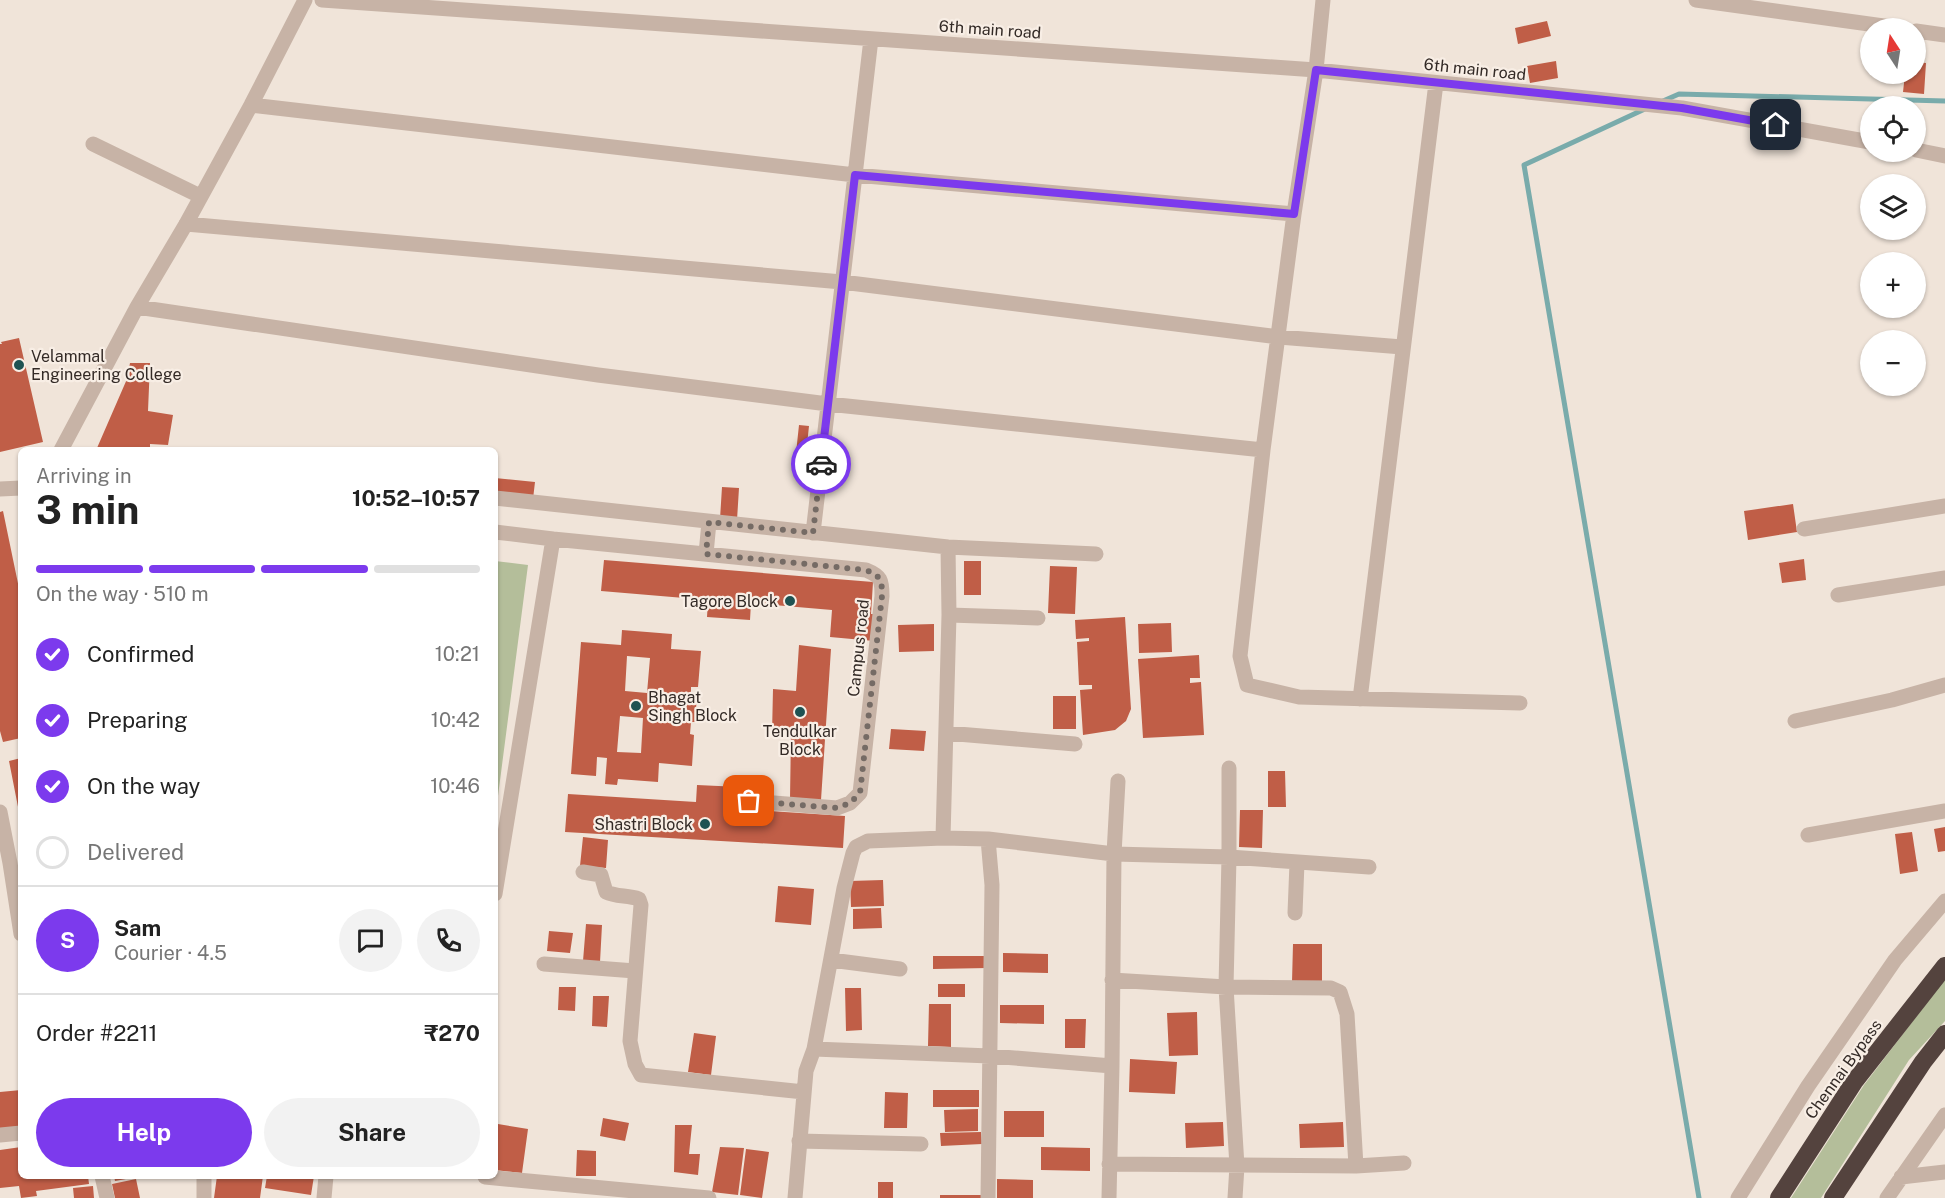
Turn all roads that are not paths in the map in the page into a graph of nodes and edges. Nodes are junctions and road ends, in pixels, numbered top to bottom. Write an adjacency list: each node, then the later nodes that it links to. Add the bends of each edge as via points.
1 (305, 0): 11 (street)
2 (322, 0): 8 (street, 6th main road)
3 (1323, 0): 9 (street)
4 (1696, 0): 5 (street)
5 (1860, 23)
6 (1926, 32): 7 (street)
7 (1945, 35)
8 (870, 39): 9 (street, 6th main road); 16 (street)
9 (1316, 70): 10 (street, 6th main road); 18 (street)
10 (1436, 83): 12 (street, 6th main road, via 1682,108); 23 (street)
11 (251, 105): 16 (street); 17 (street)
12 (1860, 140)
13 (93, 144): 17 (street)
14 (1926, 152): 15 (street)
15 (1945, 156)
16 (855, 175): 18 (street); 20 (street)
17 (200, 196): 19 (street)
18 (1294, 214): 22 (street)
19 (186, 224): 20 (street); 21 (street)
20 (842, 282): 22 (street); 24 (street)
21 (137, 308): 24 (street); 25 (street)
22 (1279, 337): 23 (street); 26 (street)
23 (1402, 347): 44 (street)
24 (828, 404): 26 (street); 34 (street)
25 (63, 447)
26 (1263, 450): 44 (street, via 1240,656 1247,685 1299,697)
27 (18, 488): 28 (street)
28 (0, 489)
29 (498, 498): 31 (street)
30 (1945, 506): 32 (street)
31 (709, 522): 34 (street); 37 (street)
32 (1804, 530)
33 (498, 532): 35 (street, Campus road)
34 (813, 533): 36 (street)
35 (553, 539): 37 (street, Campus road); 62 (street)
36 (948, 547): 38 (street); 41 (street)
37 (706, 554): 51 (street, Campus road, via 866,570 882,582 860,793 837,808)
38 (1096, 554)
39 (1945, 578): 40 (street)
40 (1838, 595)
41 (949, 615): 42 (street); 47 (street)
42 (1038, 618)
43 (1945, 685): 46 (street)
44 (1360, 699): 45 (street)
45 (1520, 703)
46 (1795, 721)
47 (946, 733): 48 (street); 55 (street)
48 (1075, 744)
49 (1229, 768): 58 (street)
50 (1118, 781): 57 (street)
51 (749, 801)
52 (1945, 811): 54 (street)
53 (0, 812): 65 (street)
54 (1808, 835)
55 (943, 838): 56 (street); 66 (street, via 868,841 856,847)
56 (988, 839): 57 (street); 75 (street, via 992,885)
57 (1114, 854): 58 (street); 71 (street)
58 (1229, 857): 59 (street); 72 (street)
59 (1298, 862): 60 (street); 64 (street)
60 (1369, 867)
61 (583, 872): 70 (street, via 601,875 606,892 639,899)
62 (498, 876)
63 (1945, 901): 102 (street, via 1895,960 1808,1086)
64 (1295, 913)
65 (18, 915)
66 (831, 960): 69 (street); 74 (street)
67 (544, 964): 70 (street)
68 (1945, 966): 103 (highway, Chennai Bypass, via 1854,1082)
69 (900, 969)
70 (635, 971): 77 (street, via 630,1041 641,1075)
71 (1112, 980): 72 (street); 76 (street)
72 (1226, 987): 85 (street); 86 (street, via 1307,986 1331,988 1340,993 1347,1014)
73 (1945, 1034): 104 (highway)
74 (814, 1049): 75 (street); 77 (street)
75 (990, 1056): 76 (street); 99 (street)
76 (1112, 1066): 84 (street)
77 (804, 1092): 81 (street)
78 (1945, 1115): 88 (street)
79 (18, 1133): 80 (street)
80 (0, 1135)
81 (799, 1141): 82 (street); 98 (street)
82 (921, 1144)
83 (1404, 1163): 86 (street)
84 (1109, 1164): 85 (street); 100 (street)
85 (1237, 1166): 86 (street); 101 (street)
86 (1356, 1167)
87 (1945, 1172): 88 (street)
88 (1901, 1177): 105 (street)
89 (498, 1178): 93 (street)
90 (103, 1179): 94 (street)
91 (204, 1179): 95 (street)
92 (326, 1179): 96 (street)
93 (691, 1197): 97 (street)
94 (107, 1198)
95 (204, 1198)
96 (324, 1198)
97 (709, 1198)
98 (795, 1198)
99 (988, 1198)
100 (1109, 1198)
101 (1235, 1198)
102 (1738, 1198)
103 (1779, 1198)
104 (1833, 1198)
105 (1887, 1198)

